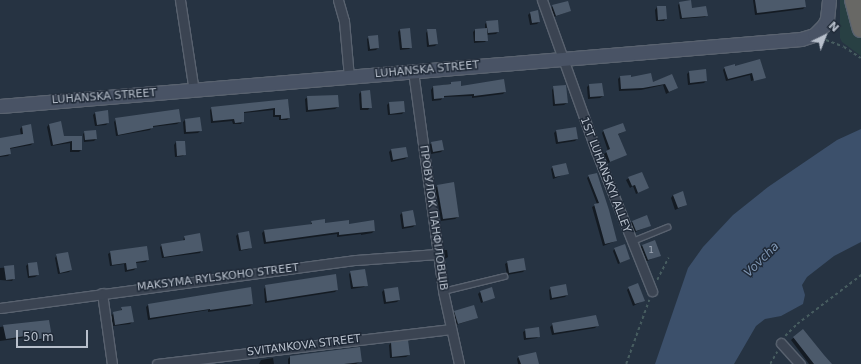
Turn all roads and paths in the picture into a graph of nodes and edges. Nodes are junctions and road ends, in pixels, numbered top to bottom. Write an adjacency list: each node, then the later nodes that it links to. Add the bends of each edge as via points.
1 (180, 0): 12 (street)
2 (338, 0): 11 (street, via 344,21)
3 (542, 0): 8 (street, 1ST LUHANSKYI ALLEY)
4 (829, 0): 7 (main road, LUHANSKA STREET, via 827,19 820,30)
5 (853, 0): 6 (highway)
6 (861, 29)
7 (810, 36): 8 (main road, LUHANSKA STREET, via 793,40); 9 (path, via 830,41)
8 (562, 58): 10 (main road, LUHANSKA STREET); 15 (street, 1ST LUHANSKYI ALLEY)
9 (861, 58)
10 (413, 71): 11 (main road, LUHANSKA STREET); 16 (street, ПРОВУЛОК ПАНФІЛОВЦІВ)
11 (349, 77): 12 (main road, LUHANSKA STREET)
12 (194, 91): 13 (main road, LUHANSKA STREET)
13 (0, 106)
14 (667, 227): 15 (lane)
15 (630, 241): 21 (street, 1ST LUHANSKYI ALLEY)
16 (437, 254): 20 (street, ПРОВУЛОК ПАНФІЛОВЦІВ); 22 (street, MAKSYMA RYLSKOHO STREET, via 356,260)
17 (668, 258): 21 (path)
18 (861, 275): 25 (path, via 797,324)
19 (504, 276): 20 (lane)
20 (443, 291): 24 (street, ПРОВУЛОК ПАНФІЛОВЦІВ)
21 (652, 291): 29 (path)
22 (102, 293): 23 (street, MAKSYMA RYLSKOHO STREET); 26 (street)
23 (0, 308)
24 (451, 329): 27 (street, SVITANKOVA STREET); 28 (street, ПРОВУЛОК ПАНФІЛОВЦІВ)
25 (781, 343): 30 (path); 31 (street)
26 (112, 364)
27 (157, 364)
28 (459, 364)
29 (626, 364)
30 (770, 364)
31 (800, 364)

